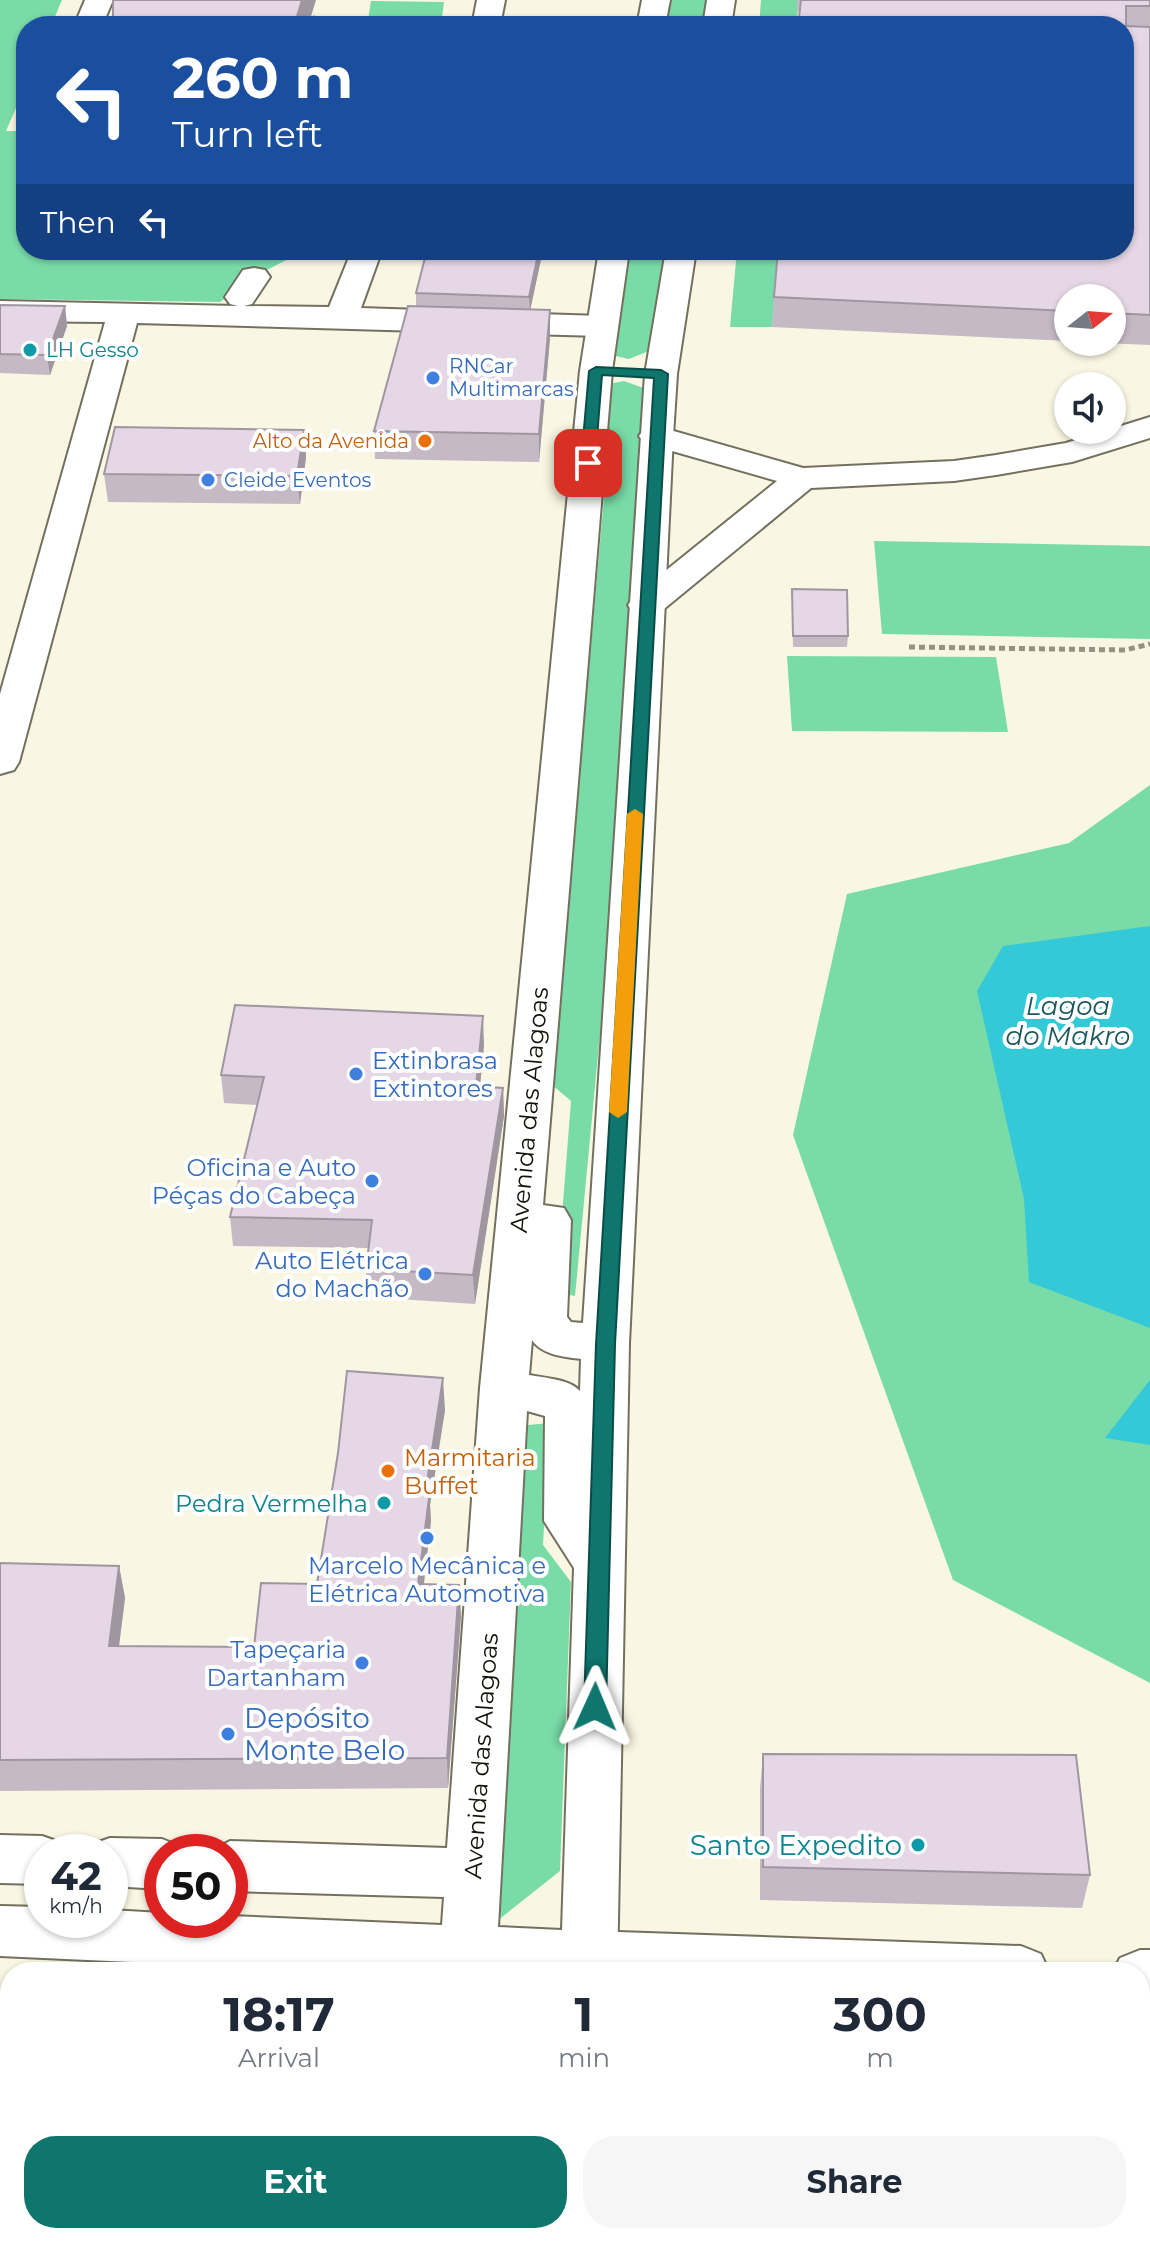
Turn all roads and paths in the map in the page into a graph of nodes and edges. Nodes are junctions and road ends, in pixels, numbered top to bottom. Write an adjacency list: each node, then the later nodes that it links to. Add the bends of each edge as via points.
1 (305, 15): 2 (path)
2 (308, 16)
3 (363, 260): 7 (main road)
4 (612, 260): 10 (main road, Avenida das Alagoas)
5 (677, 260): 11 (main road, Avenida das Alagoas)
6 (0, 290): 7 (main road, via 248,287)
7 (345, 309): 9 (main road); 10 (main road)
8 (0, 311): 9 (main road)
9 (124, 313): 18 (main road)
10 (601, 326): 11 (main road, Avenida das Alagoas)
11 (629, 372): 13 (main road, Avenida das Alagoas); 19 (main road, Avenida das Alagoas)
12 (1150, 427): 14 (main road, via 1072,452 996,465)
13 (656, 436): 14 (main road); 15 (main road, Avenida das Alagoas)
14 (802, 478): 15 (main road)
15 (646, 605): 20 (main road, Avenida das Alagoas)
16 (1150, 644): 17 (path, via 1125,650)
17 (909, 647)
18 (0, 762)
19 (529, 1106): 20 (main road, via 551,1151 543,1319 564,1339); 21 (main road, Avenida das Alagoas)
20 (605, 1344): 22 (main road, Avenida das Alagoas)
21 (504, 1388): 22 (main road, via 560,1400 569,1414 569,1521); 26 (main road, Avenida das Alagoas)
22 (598, 1562): 29 (main road, Avenida das Alagoas)
23 (0, 1859): 24 (main road)
24 (24, 1860)
25 (248, 1867): 26 (main road)
26 (474, 1873): 28 (main road, Avenida das Alagoas)
27 (0, 1931): 28 (main road)
28 (468, 1962)
29 (589, 1962)

